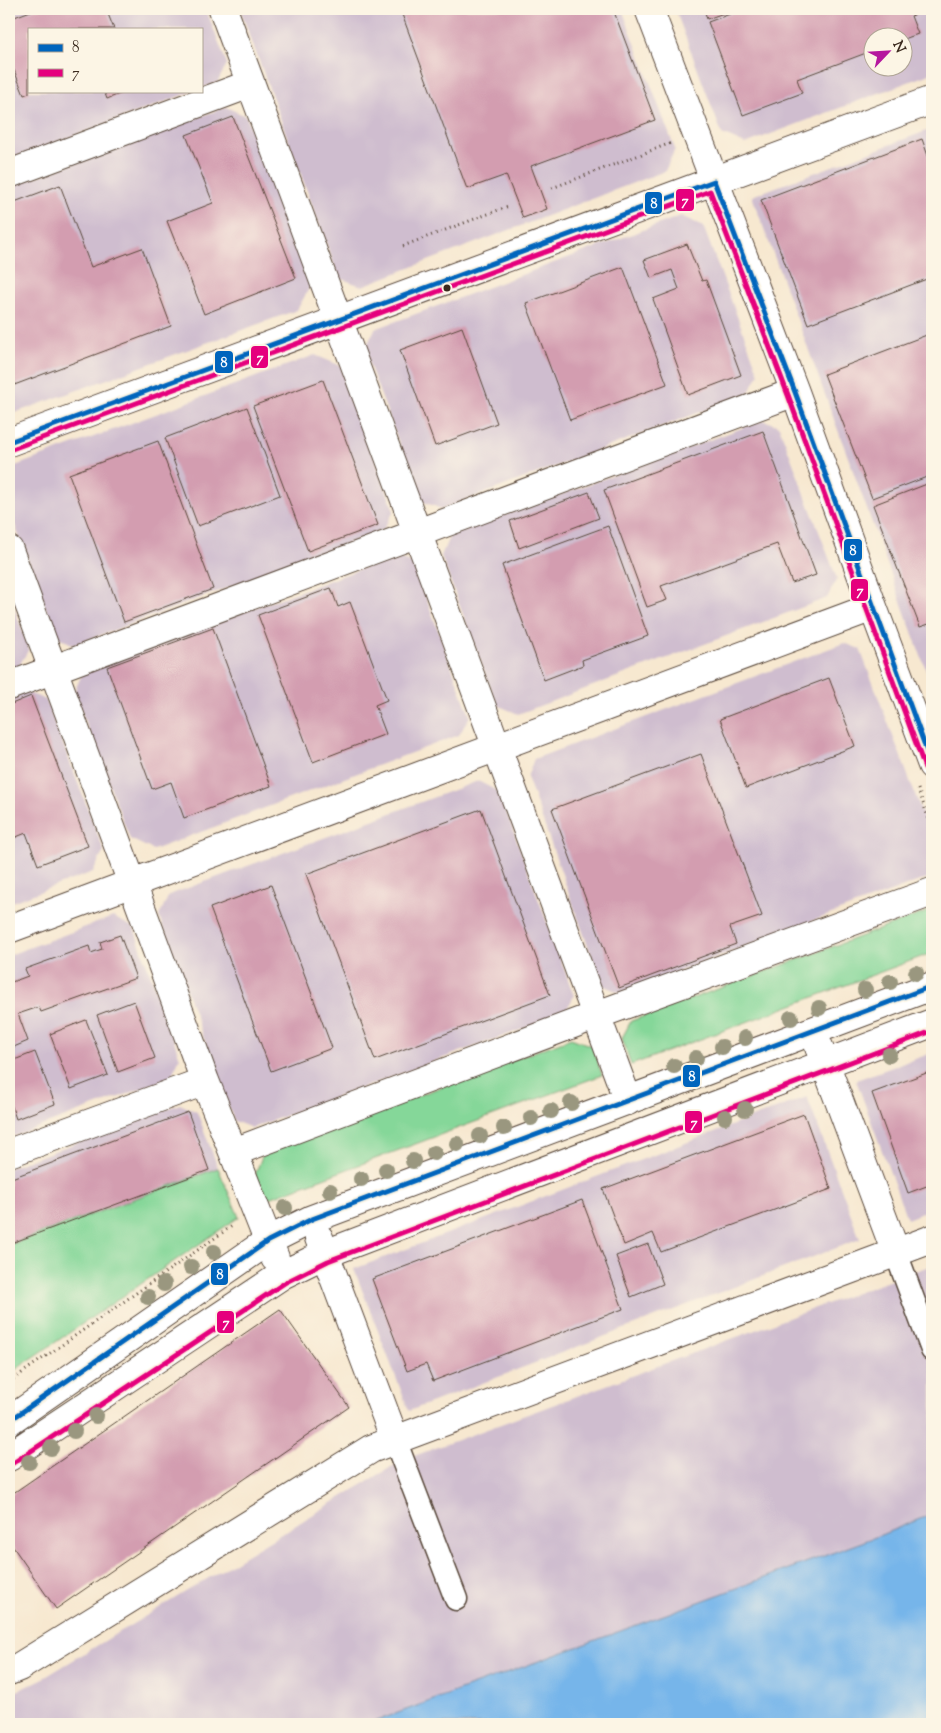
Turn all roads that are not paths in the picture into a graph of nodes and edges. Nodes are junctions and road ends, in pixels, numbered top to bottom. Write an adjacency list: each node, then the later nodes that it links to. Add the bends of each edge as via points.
1 (223, 9): 3 (street)
2 (649, 9): 6 (street)
3 (250, 84): 5 (street); 7 (street)
4 (932, 100): 6 (street)
5 (9, 174)
6 (714, 181): 7 (street); 8 (street)
7 (338, 321): 9 (street); 10 (street)
8 (795, 392): 10 (street); 12 (street)
9 (9, 442)
10 (418, 534): 13 (street); 15 (street)
11 (9, 550): 13 (street)
12 (873, 607): 15 (street); 16 (street)
13 (52, 670): 14 (street); 17 (street)
14 (9, 686)
15 (498, 747): 17 (street); 21 (street)
16 (932, 765)
17 (132, 883): 19 (street); 25 (street)
18 (932, 892): 21 (street)
19 (9, 929)
20 (932, 986): 23 (street)
21 (597, 1015): 26 (street); 27 (street)
22 (932, 1023): 24 (street)
23 (814, 1031): 24 (street); 26 (street)
24 (824, 1063): 32 (street); 33 (street)
25 (205, 1081): 27 (street); 28 (street)
26 (628, 1101): 29 (street)
27 (234, 1152): 31 (street)
28 (9, 1153)
29 (312, 1219): 31 (street); 33 (street)
30 (932, 1239): 32 (street)
31 (268, 1241): 34 (street); 36 (street)
32 (896, 1253): 35 (street); 37 (street)
33 (325, 1254): 34 (street); 37 (street)
34 (282, 1275): 38 (street)
35 (932, 1350)
36 (9, 1421)
37 (396, 1440): 39 (street); 40 (street, via 371,1449)
38 (9, 1457)
39 (456, 1599)
40 (9, 1671)

